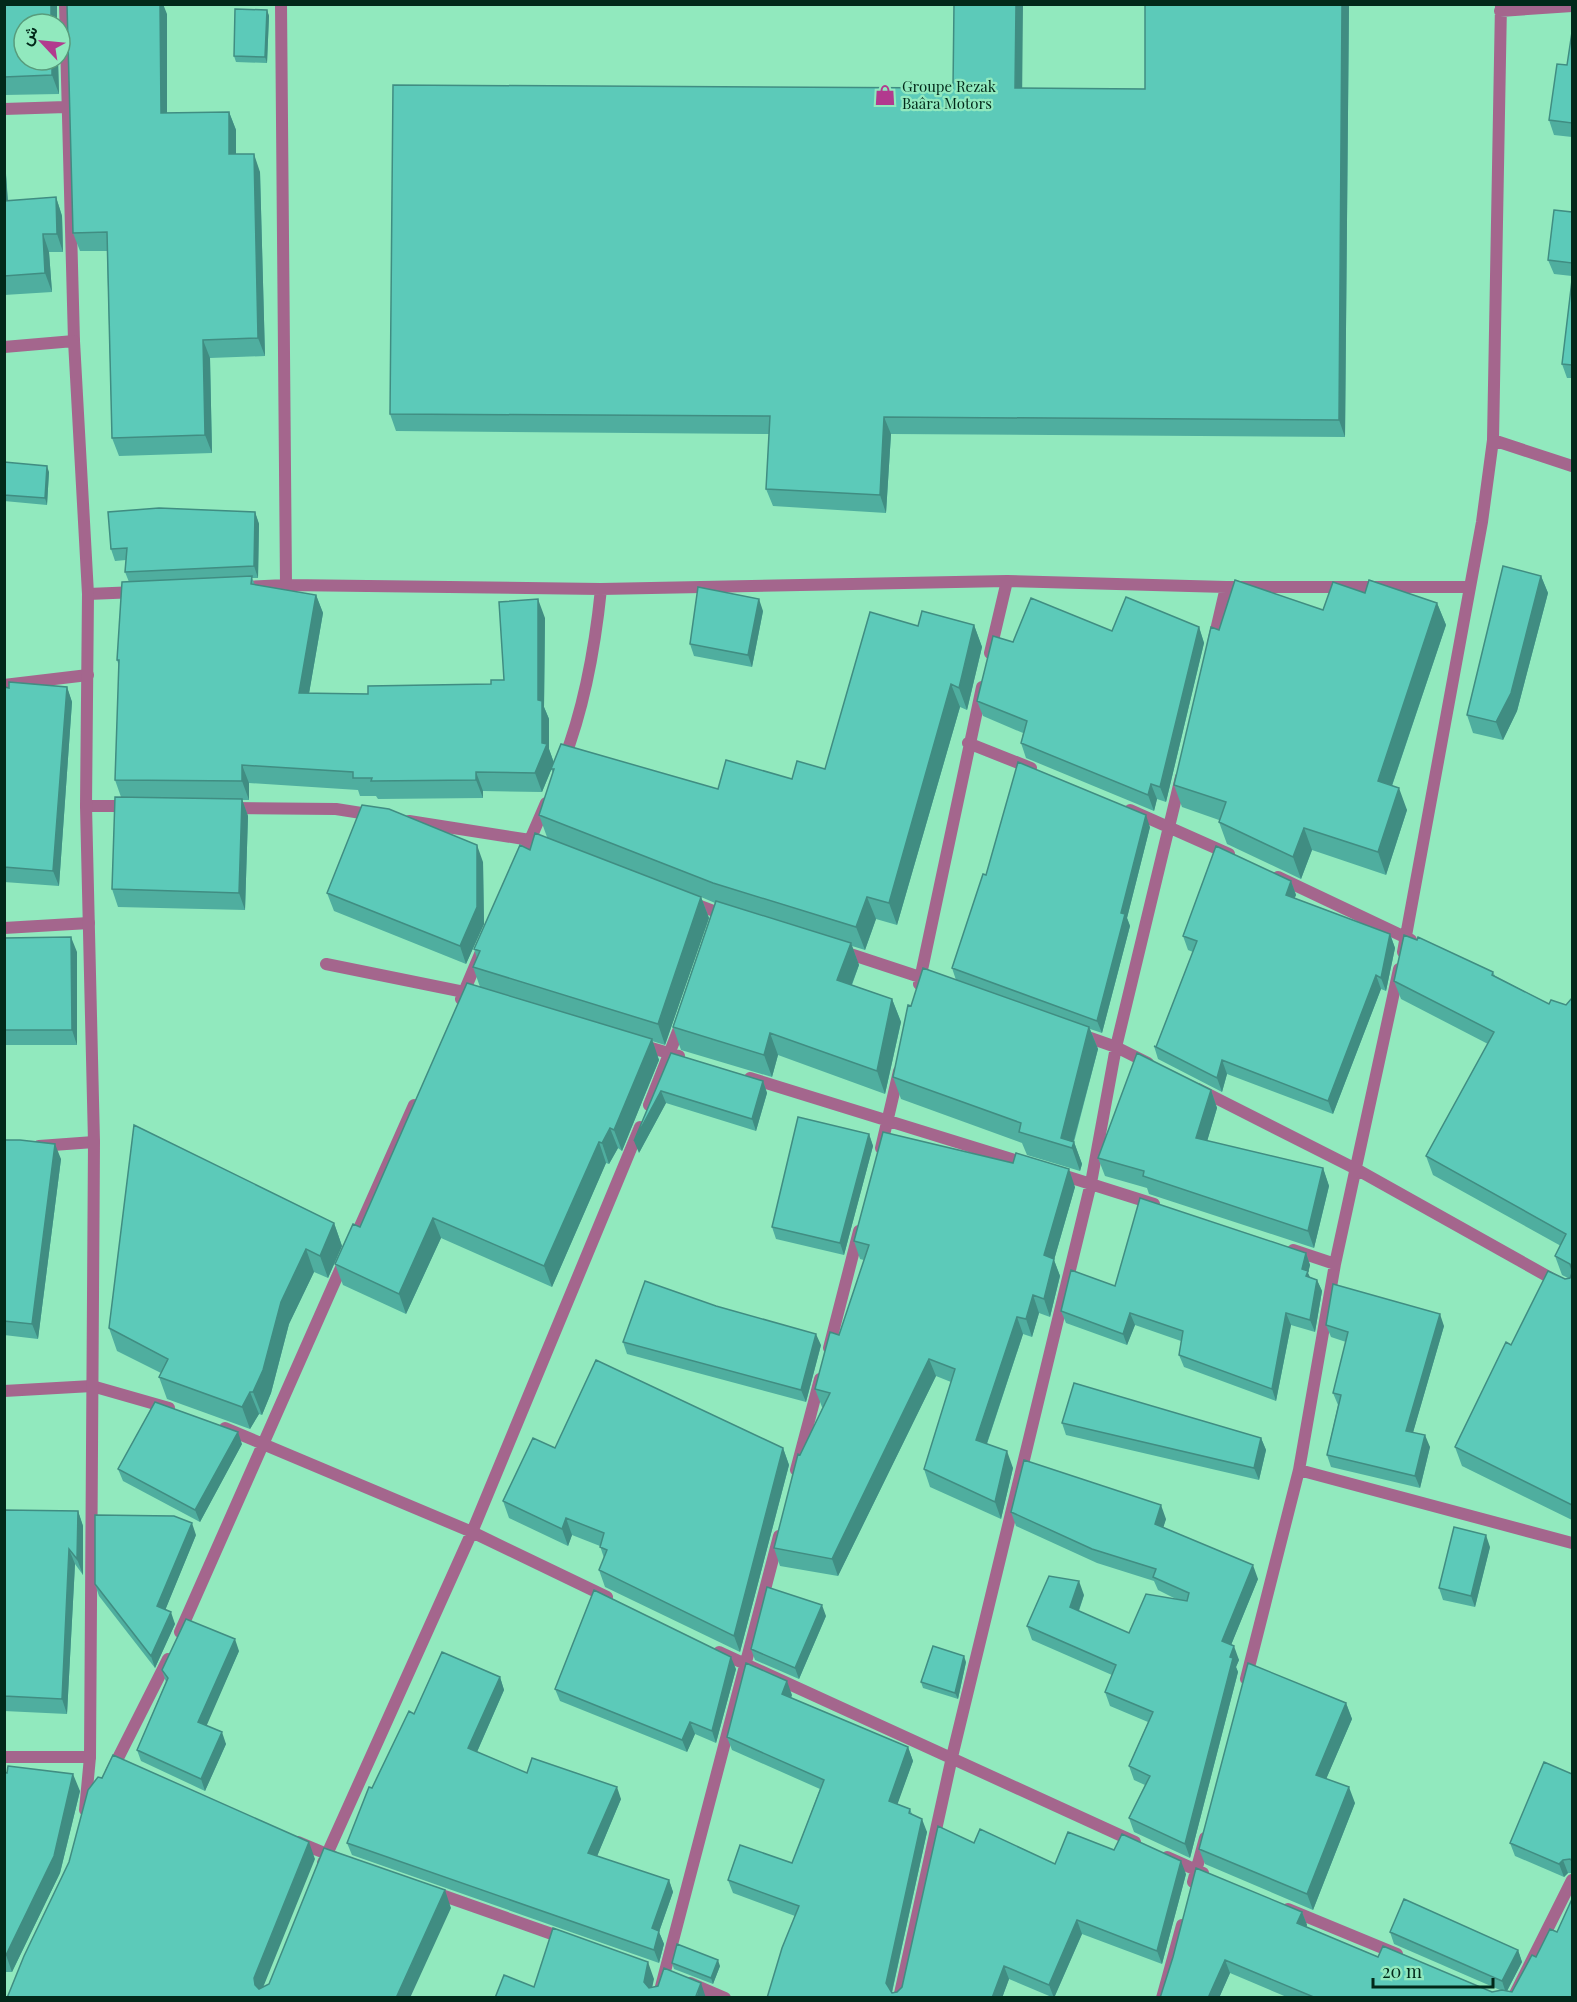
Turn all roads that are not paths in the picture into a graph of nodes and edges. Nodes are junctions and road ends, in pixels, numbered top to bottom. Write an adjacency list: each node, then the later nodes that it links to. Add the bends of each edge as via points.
1 (65, 4): 5 (street)
2 (281, 4): 12 (street)
3 (1572, 6): 4 (street)
4 (1501, 8): 9 (street)
5 (66, 107): 6 (street); 7 (street)
6 (4, 109)
7 (74, 340): 8 (street); 18 (street)
8 (4, 347)
9 (1494, 440): 10 (street); 15 (street)
10 (1572, 466)
11 (1007, 581): 14 (street); 16 (street); 22 (street)
12 (286, 585): 13 (street); 16 (street)
13 (227, 587)
14 (1226, 587): 15 (street); 19 (street)
15 (1469, 587): 42 (street)
16 (601, 589): 24 (street, via 583,702)
17 (146, 591): 18 (street)
18 (88, 594): 20 (street)
19 (1210, 655)
20 (88, 675): 21 (street); 28 (street)
21 (4, 685)
22 (968, 742): 25 (street); 46 (street)
23 (1183, 769): 31 (street)
24 (559, 771)
25 (1042, 773)
26 (551, 789): 32 (street)
27 (1116, 804): 31 (street)
28 (86, 806): 29 (street); 39 (street)
29 (146, 807)
30 (217, 808): 32 (street, via 336,809)
31 (1169, 825): 34 (street); 55 (street)
32 (530, 840): 33 (street); 35 (street)
33 (563, 853)
34 (1244, 861)
35 (521, 862)
36 (1266, 871): 42 (street)
37 (675, 896): 38 (street, via 717,919)
38 (742, 921)
39 (89, 923): 40 (street); 64 (street)
40 (4, 928)
41 (487, 938): 48 (street)
42 (1406, 938): 43 (street); 67 (street)
43 (1427, 947)
44 (831, 948): 46 (street)
45 (326, 964): 48 (street)
46 (921, 976): 47 (street); 50 (street)
47 (942, 984)
48 (464, 992): 49 (street); 52 (street)
49 (485, 998)
50 (916, 999)
51 (686, 1011): 56 (street)
52 (454, 1013)
53 (1062, 1028): 55 (street)
54 (627, 1041): 56 (street)
55 (1116, 1047): 59 (street); 68 (street)
56 (671, 1054): 58 (street); 82 (street)
57 (903, 1054): 63 (street)
58 (694, 1061)
59 (1158, 1068)
60 (740, 1075): 63 (street)
61 (1189, 1084): 67 (street)
62 (421, 1088): 78 (street)
63 (888, 1121): 66 (street); 68 (street)
64 (94, 1142): 65 (street); 74 (street)
65 (27, 1147)
66 (879, 1156)
67 (1356, 1170): 72 (street); 73 (street)
68 (1091, 1183): 69 (street); 90 (street)
69 (1169, 1209)
70 (864, 1214): 80 (street)
71 (1280, 1246): 72 (street)
72 (1335, 1264): 79 (street)
73 (1572, 1290)
74 (92, 1386): 75 (street); 76 (street); 89 (street)
75 (4, 1390)
76 (179, 1412)
77 (211, 1423): 78 (street)
78 (264, 1443): 82 (street); 91 (street, via 123,1762)
79 (1299, 1470): 83 (street); 87 (street)
80 (794, 1480)
81 (782, 1526): 86 (street)
82 (472, 1532): 84 (street); 95 (street)
83 (1572, 1543)
84 (619, 1603)
85 (703, 1644): 86 (street)
86 (745, 1664): 90 (street); 107 (street)
87 (1243, 1688)
88 (4, 1757): 89 (street)
89 (90, 1757): 91 (street)
90 (952, 1757): 97 (street); 110 (street)
91 (87, 1804): 92 (street)
92 (83, 1823)
93 (1208, 1825): 97 (street)
94 (285, 1836): 95 (street)
95 (326, 1855): 96 (street); 98 (street)
96 (349, 1863)
97 (1197, 1870): 99 (street); 102 (street)
98 (318, 1877)
99 (1218, 1880)
100 (1572, 1880): 112 (street)
101 (417, 1886): 105 (street)
102 (1190, 1893)
103 (1272, 1902): 106 (street)
104 (1184, 1917): 111 (street)
105 (575, 1942)
106 (1413, 1961)
107 (659, 1972): 108 (street); 109 (street)
108 (658, 1998)
109 (725, 1998)
110 (899, 1998)
111 (1162, 1998)
112 (1513, 1998)

